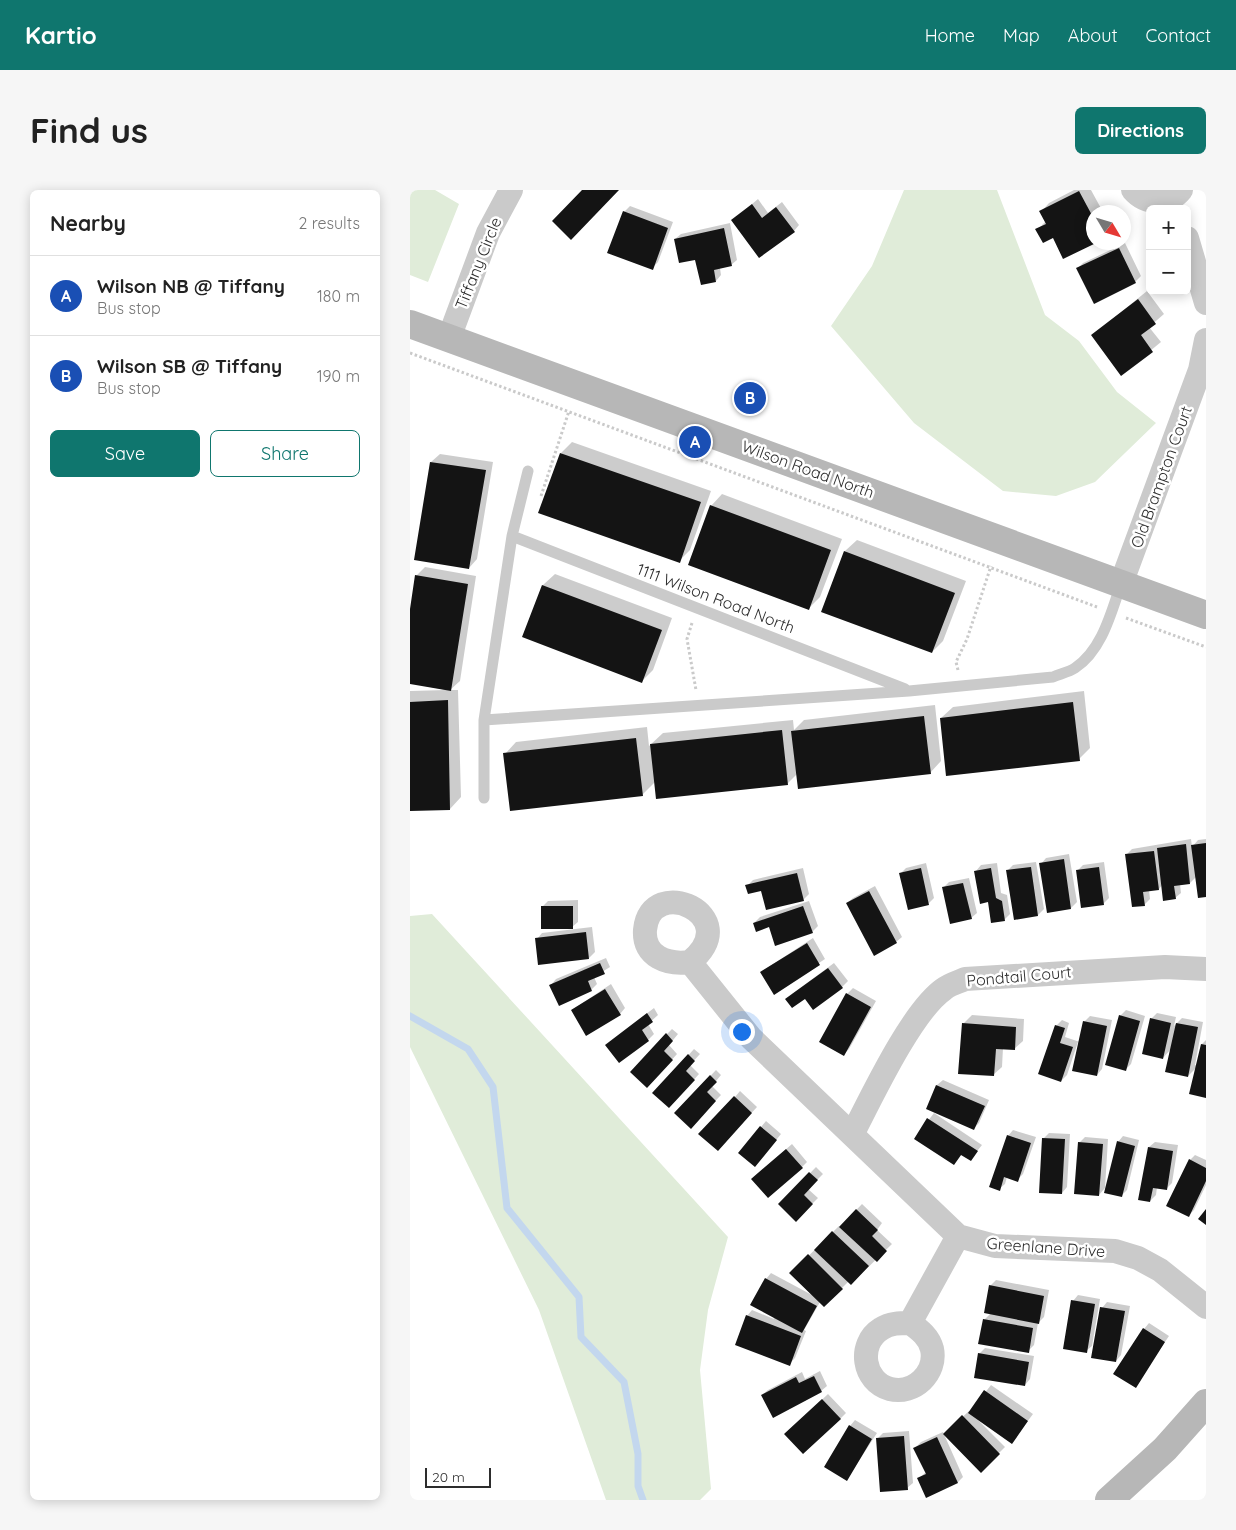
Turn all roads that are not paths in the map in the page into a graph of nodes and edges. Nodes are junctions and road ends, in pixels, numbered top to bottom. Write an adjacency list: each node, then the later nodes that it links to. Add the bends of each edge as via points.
1 (511, 190): 7 (street, Tiffany Circle, via 488,233)
2 (1133, 190): 3 (street, via 1146,200)
3 (1177, 199)
4 (1191, 250): 5 (street)
5 (1206, 303)
6 (410, 324): 7 (main road, Wilson Road North)
7 (449, 338): 12 (main road, Wilson Road North)
8 (1206, 340): 9 (street, Old Brampton Court)
9 (1203, 371): 12 (street, Old Brampton Court)
10 (528, 471): 11 (lane)
11 (512, 536): 14 (lane, 1111 Wilson Road North); 15 (lane)
12 (1121, 584): 13 (main road, Wilson Road North); 14 (lane, 1111 Wilson Road North, via 1093,652 1074,668 1053,677)
13 (1206, 615)
14 (908, 691): 15 (lane, 1111 Wilson Road North)
15 (484, 720): 16 (lane)
16 (484, 798)
17 (690, 962): 19 (street, Greenlane Drive, via 751,1038)
18 (1206, 969): 19 (street, Pondtail Court, via 1155,967 965,979 944,989 925,1009)
19 (853, 1132): 20 (street, Greenlane Drive)
20 (958, 1236): 21 (street, Greenlane Drive, via 995,1246 1115,1251 1160,1270); 22 (street)
21 (1206, 1307)
22 (910, 1323)
23 (1206, 1403): 24 (main road, via 1165,1449)
24 (1109, 1500)

